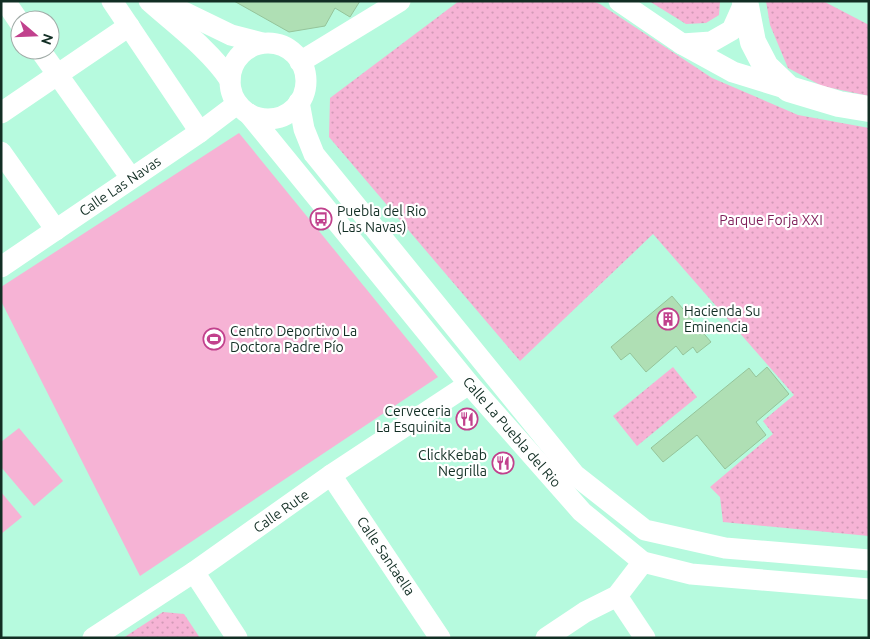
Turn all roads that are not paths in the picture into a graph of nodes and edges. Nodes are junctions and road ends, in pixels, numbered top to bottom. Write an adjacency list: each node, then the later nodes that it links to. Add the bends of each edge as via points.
1 (112, 1): 7 (street)
2 (149, 1): 13 (street)
3 (161, 1): 8 (street, via 231,35)
4 (400, 1): 11 (street)
5 (619, 1): 9 (street)
6 (745, 1): 9 (street, via 732,30 711,42); 14 (main road, via 754,42 766,67)
7 (129, 26): 12 (street); 19 (street)
8 (262, 44): 11 (street, via 284,47); 13 (street, via 239,56)
9 (682, 44): 14 (street, via 733,72)
10 (47, 60): 12 (street)
11 (300, 62): 15 (street, via 306,82)
12 (58, 75): 18 (street); 21 (street)
13 (230, 80): 16 (street, via 232,93)
14 (790, 89): 17 (main road, via 839,104)
15 (299, 102): 16 (street, via 291,111 271,119 260,118); 26 (street, Calle La Puebla del Rio, via 304,129 314,154 575,475 645,530 725,548)
16 (243, 109): 19 (street, Calle Las Navas); 24 (street, Calle La Puebla del Rio)
17 (869, 109)
18 (1, 113)
19 (200, 132): 21 (street, Calle Las Navas)
20 (1, 152): 22 (street)
21 (131, 178): 22 (street, Calle Las Navas)
22 (56, 230): 23 (street, Calle Las Navas)
23 (1, 267)
24 (469, 384): 25 (street, Calle Rute); 27 (street, Calle La Puebla del Rio, via 582,512)
25 (331, 475): 28 (street, Calle Rute); 33 (street, Calle Santaella)
26 (869, 560)
27 (643, 562): 29 (street, Calle La Puebla del Rio, via 691,574); 30 (street)
28 (194, 572): 31 (street, Calle Rute); 32 (street)
29 (869, 589)
30 (617, 596): 34 (street, via 585,612); 35 (street)
31 (93, 638)
32 (238, 638)
33 (440, 638)
34 (546, 638)
35 (645, 638)

